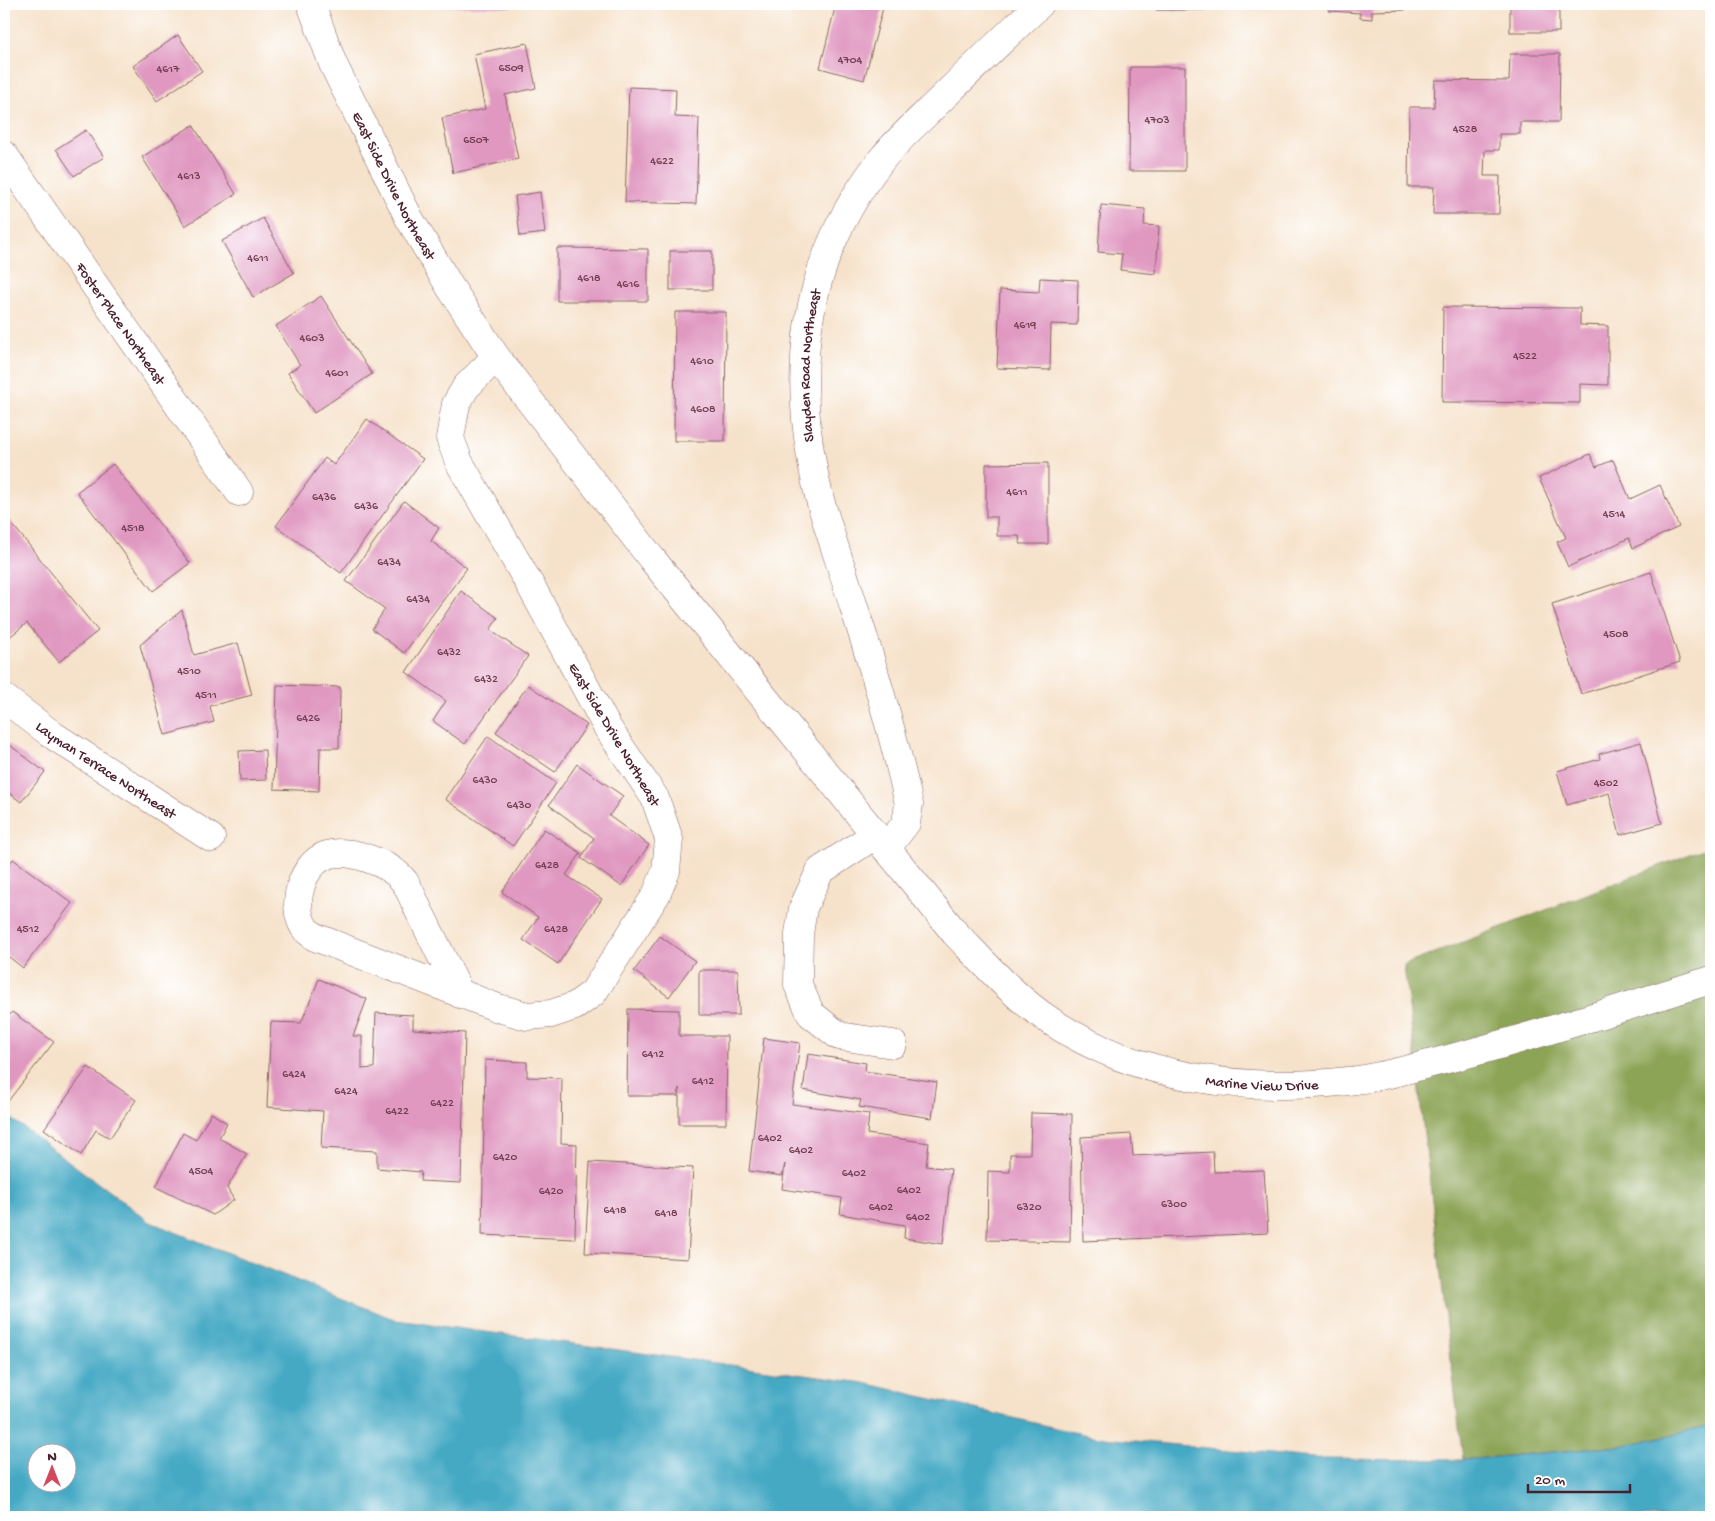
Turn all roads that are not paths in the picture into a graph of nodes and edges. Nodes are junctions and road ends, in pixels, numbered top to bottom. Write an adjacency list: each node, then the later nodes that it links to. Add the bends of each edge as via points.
1 (311, 4): 4 (street, East Side Drive Northeast, via 333,64 409,218)
2 (1040, 4): 8 (street, Slayden Road Northeast, via 883,159 840,225 818,278 810,310 803,396 812,464 909,804 906,823)
3 (4, 155): 5 (street, Foster Place Northeast)
4 (496, 357): 8 (street, East Side Drive Northeast, via 652,559); 10 (street, East Side Drive Northeast, via 466,387 456,404 450,438 459,462 607,727 655,798 669,839 666,871 656,895 594,992 575,1006 527,1016)
5 (239, 492)
6 (4, 698): 7 (street, Layman Terrace Northeast, via 54,736)
7 (211, 838)
8 (880, 842): 9 (street, Marine View Drive, via 1000,980 1052,1022 1094,1045 1147,1067 1212,1080 1254,1086 1348,1081 1490,1048); 11 (street, Slayden Road Northeast, via 820,871 803,908 798,985 811,1014 839,1036)
9 (1711, 980)
10 (460, 994): 10 (street, East Side Drive Northeast, via 404,881 388,866 349,855 328,855 316,862 299,890 299,909 304,927 315,937)
11 (893, 1044)

